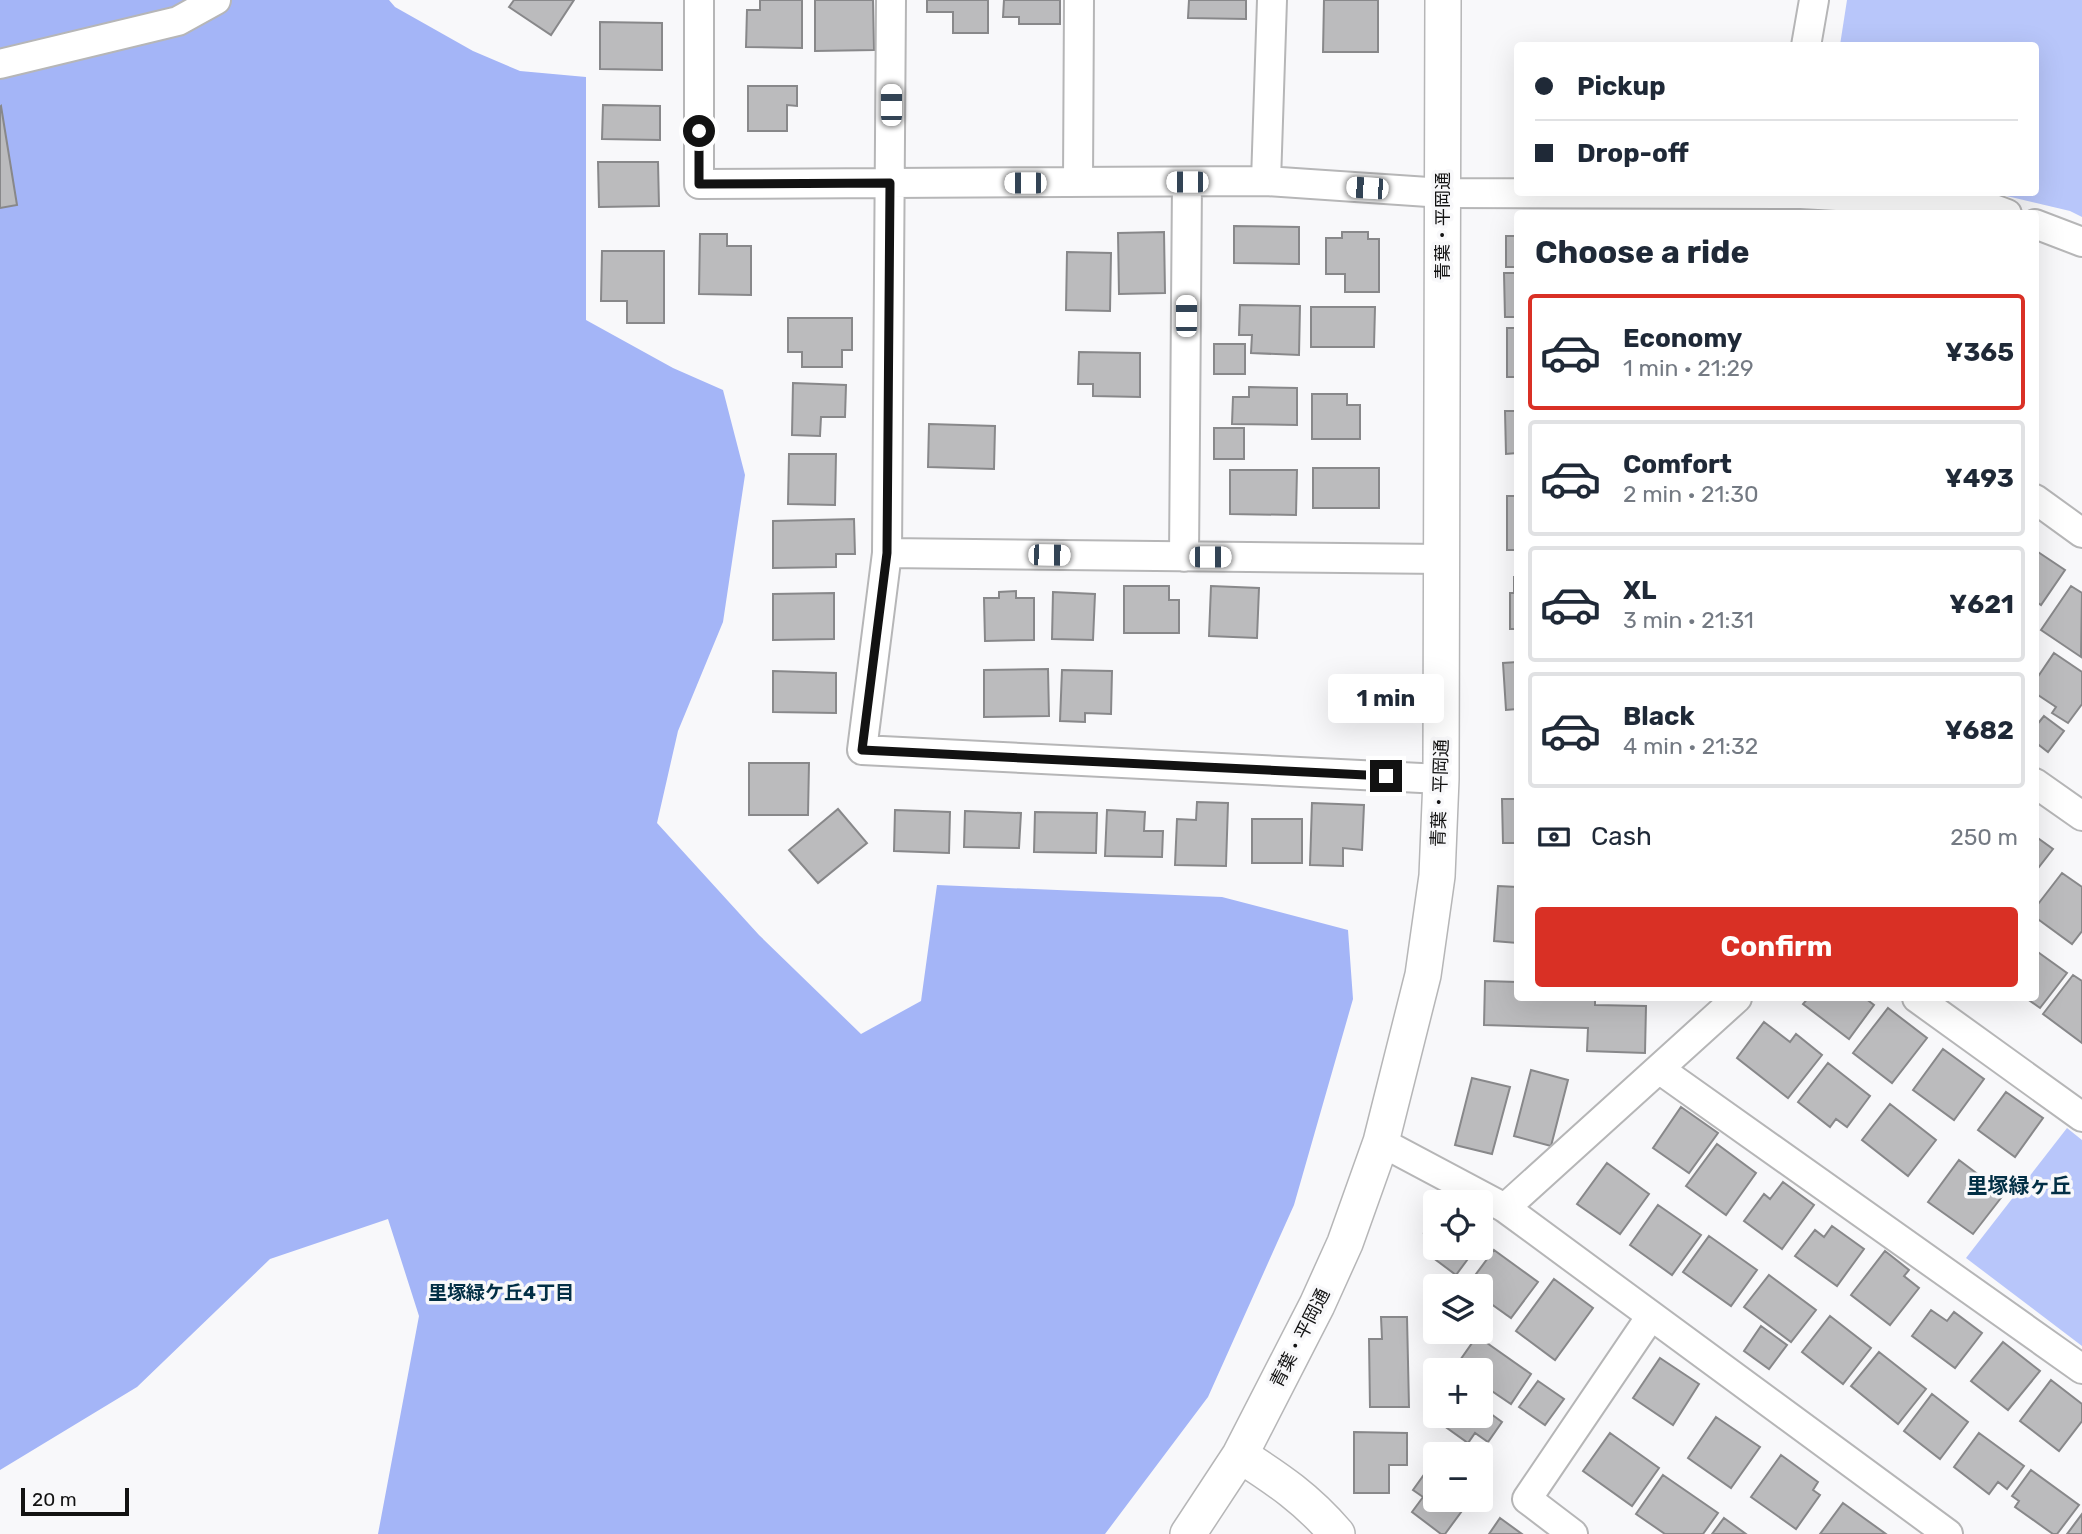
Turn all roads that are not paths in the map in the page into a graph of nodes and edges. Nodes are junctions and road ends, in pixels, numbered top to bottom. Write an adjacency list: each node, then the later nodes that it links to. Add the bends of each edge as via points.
1 (216, 0): 9 (street, via 178,21)
2 (699, 0): 12 (street, via 699,184)
3 (891, 0): 12 (street)
4 (1079, 0): 13 (street)
5 (1272, 0): 10 (street)
6 (1443, 0): 14 (street, 青葉・平岡通)
7 (1814, 0): 8 (street)
8 (1807, 42)
9 (0, 64)
10 (1266, 181): 11 (street); 14 (street)
11 (1187, 182): 13 (street); 24 (street)
12 (890, 183): 13 (street); 23 (street)
13 (1078, 183)
14 (1443, 193): 15 (street); 25 (street, 青葉・平岡通)
15 (1514, 193)
16 (1692, 196): 17 (street)
17 (1800, 200): 18 (street, via 1980,204)
18 (1992, 210)
19 (2039, 226): 20 (street)
20 (2082, 242)
21 (2039, 502): 22 (street)
22 (2082, 533)
23 (887, 553): 24 (street); 26 (street, via 862,750)
24 (1184, 557): 25 (street)
25 (1443, 559): 26 (street, 青葉・平岡通)
26 (1441, 779): 33 (street, 青葉・平岡通, via 1437,876 1423,975)
27 (2039, 786): 28 (street)
28 (2082, 816)
29 (1734, 1001): 31 (street)
30 (1921, 1001): 32 (street)
31 (1659, 1069): 34 (street); 36 (street)
32 (2082, 1117)
33 (1381, 1142): 34 (street); 37 (street, 青葉・平岡通, via 1345,1243)
34 (1505, 1208): 35 (street)
35 (1651, 1316): 40 (street, via 1527,1499); 41 (street)
36 (2082, 1369)
37 (1240, 1455): 38 (street, 青葉・平岡通); 39 (street, via 1314,1507)
38 (1188, 1534)
39 (1337, 1534)
40 (1573, 1534)
41 (1948, 1534)

